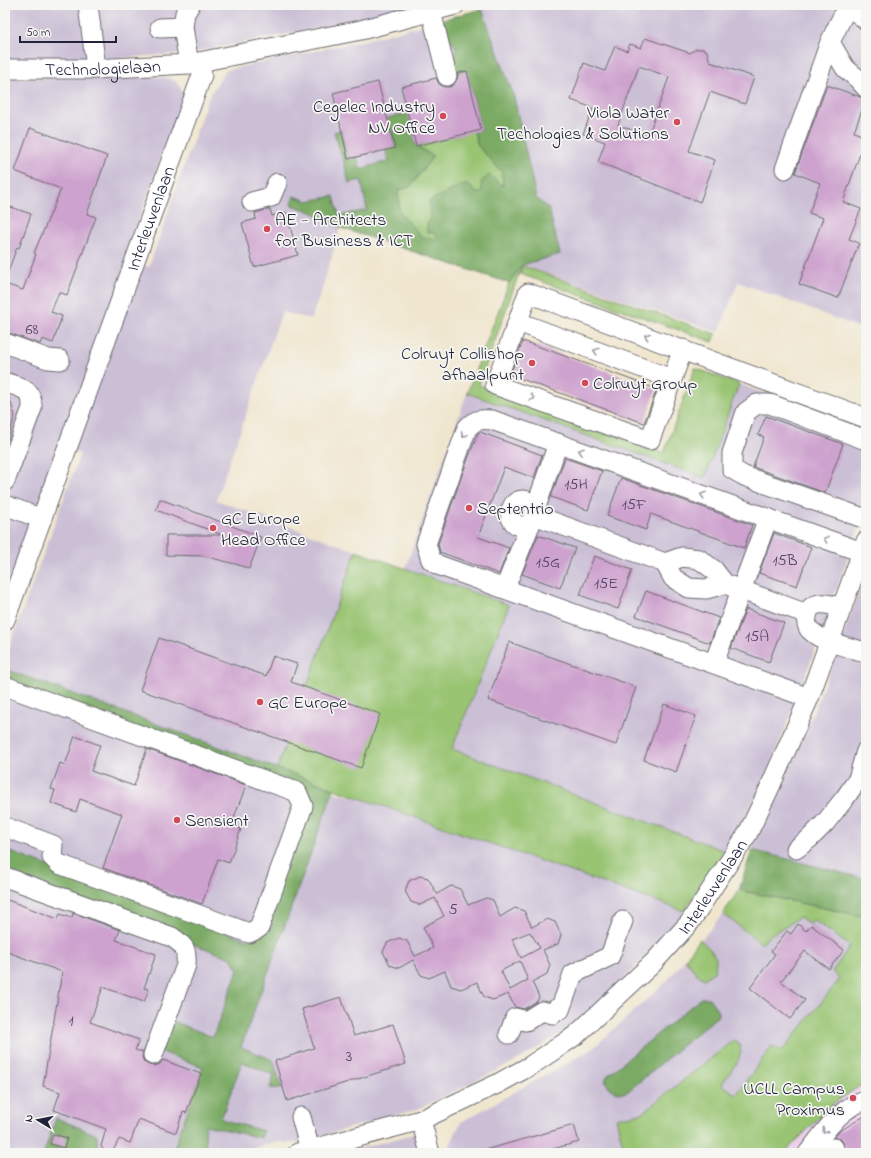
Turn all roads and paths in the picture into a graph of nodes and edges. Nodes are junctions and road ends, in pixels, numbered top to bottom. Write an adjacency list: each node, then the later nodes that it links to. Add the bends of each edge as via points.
1 (88, 5): 12 (street)
2 (190, 5): 7 (street, via 185,12)
3 (455, 5): 5 (street)
4 (848, 5): 6 (street); 9 (street)
5 (431, 11): 10 (street, via 361,30); 13 (street)
6 (866, 20)
7 (183, 27): 8 (street); 10 (street, Interleuvenlaan)
8 (160, 28)
9 (830, 42): 14 (street, via 845,68); 15 (street)
10 (194, 63): 12 (street, Technologielaan); 32 (street, Interleuvenlaan, via 202,75)
11 (5, 69): 12 (street, Technologielaan)
12 (94, 69)
13 (447, 76)
14 (866, 88)
15 (786, 168)
16 (277, 183): 17 (street, via 271,197)
17 (252, 202)
18 (518, 322): 20 (street, one-way to 18, via 528,293); 22 (street, one-way to 18); 22 (street, one-way to 22, via 495,385 650,440)
19 (5, 343): 21 (street, via 48,359)
20 (683, 349): 22 (street); 24 (street)
21 (60, 360)
22 (672, 379)
23 (5, 382): 27 (street, via 25,389 32,401 32,408)
24 (866, 418)
25 (866, 440): 33 (street, via 770,404 757,404 746,412 732,453 732,469 744,476)
26 (558, 443): 30 (street); 31 (street, one-way to 26); 37 (street, one-way to 37, via 492,420 481,419 467,428 426,544 428,553 431,560 438,565)
27 (11, 448): 28 (street)
28 (5, 482)
29 (5, 505): 32 (street)
30 (533, 515): 35 (street); 37 (street)
31 (768, 518): 34 (street, one-way to 31); 36 (street)
32 (42, 519): 40 (street, Interleuvenlaan)
33 (866, 520)
34 (864, 547): 38 (street, Interleuvenlaan)
35 (665, 564): 36 (street, via 673,578 689,588); 36 (street, via 682,557 699,560)
36 (733, 587): 39 (street); 43 (street)
37 (505, 588): 43 (street)
38 (842, 608): 39 (street, via 820,604 812,607); 41 (street, Interleuvenlaan)
39 (807, 614): 41 (street, via 806,623 810,631)
40 (5, 620)
41 (830, 641): 42 (street); 45 (street, Interleuvenlaan)
42 (866, 652)
43 (714, 663): 45 (street)
44 (5, 686): 48 (street, via 297,792 303,806 258,928 249,933 59,864 52,857 53,845)
45 (809, 698): 56 (street, Interleuvenlaan, via 748,833 690,922 653,963 576,1035 560,1046 497,1084)
46 (866, 751): 47 (street)
47 (862, 780): 49 (street, via 810,839)
48 (5, 827)
49 (796, 849)
50 (5, 877): 53 (street, via 172,937 182,944 186,954 186,965)
51 (623, 921): 52 (street, via 610,956 573,974 560,1010 556,1009 553,1014 542,1011 526,1021 515,1018)
52 (509, 1034)
53 (153, 1056)
54 (866, 1100): 59 (street, one-way to 59, via 845,1110)
55 (301, 1117): 57 (street)
56 (421, 1120): 57 (street, Interleuvenlaan); 58 (street)
57 (302, 1152)
58 (430, 1153)
59 (808, 1153)

